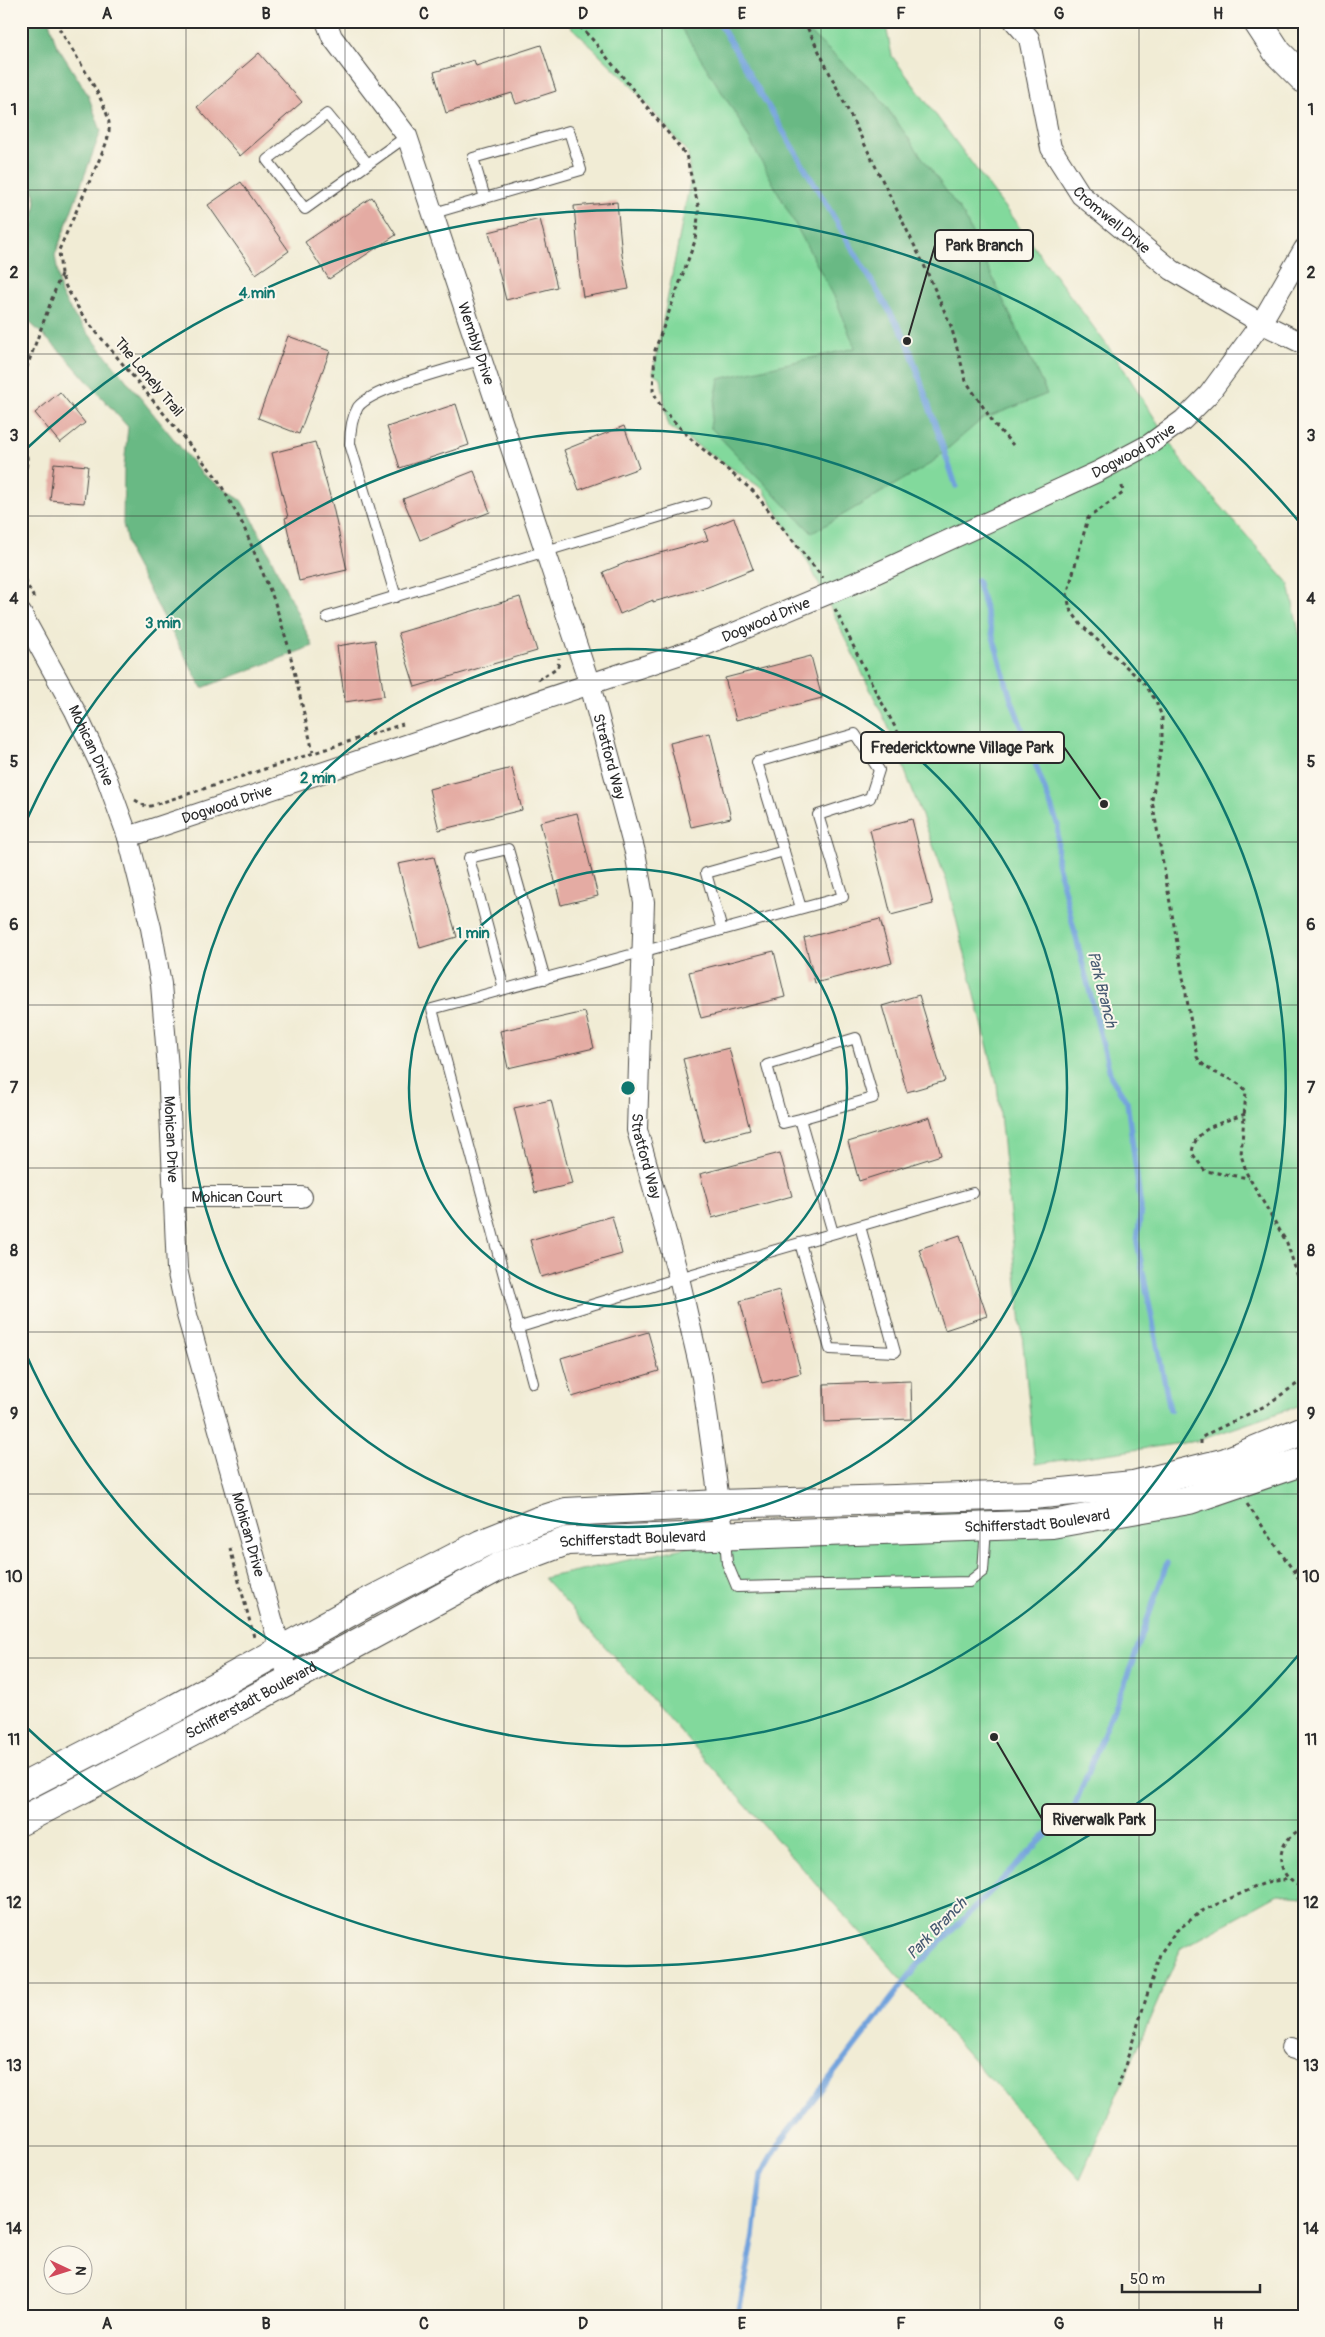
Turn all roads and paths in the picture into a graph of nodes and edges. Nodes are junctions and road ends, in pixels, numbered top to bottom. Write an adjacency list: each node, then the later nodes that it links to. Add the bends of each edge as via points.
1 (57, 21): 13 (path, The Lonely Trail, via 100,98 109,123 104,149 59,250)
2 (326, 21): 8 (street, Wembly Drive, via 332,37)
3 (574, 21): 25 (path, via 686,154 699,209 694,241 655,350 653,391 662,409 692,440 753,491 822,573)
4 (804, 21): 19 (path, via 924,265 951,326 966,381 994,425)
5 (1014, 21): 14 (street, Cromwell Drive, via 1029,38 1052,148 1081,195 1172,270)
6 (1257, 21): 7 (main road, via 1278,53)
7 (1304, 79)
8 (407, 136): 9 (lane); 11 (street, Wembly Drive)
9 (368, 164): 9 (lane, via 305,209 267,160 327,114)
10 (485, 198): 10 (lane, via 581,170 569,131 473,158); 11 (lane)
11 (434, 213): 16 (street, Wembly Drive)
12 (1304, 249): 14 (street, Dogwood Drive)
13 (61, 274): 17 (path); 33 (path, The Lonely Trail, via 83,316 217,478 243,525 274,600 288,645)
14 (1261, 323): 15 (street, Cromwell Drive); 25 (street, Dogwood Drive, via 1209,394 1183,420 1150,444 1099,471)
15 (1304, 344)
16 (483, 359): 23 (street, Wembly Drive); 26 (lane, via 376,393 359,406 350,426 350,444)
17 (21, 383)
18 (21, 441): 20 (path, via 28,462)
19 (1013, 445)
20 (21, 482)
21 (1122, 486): 43 (path, via 1123,493 1088,518 1068,595 1070,609 1081,625 1145,684 1162,717 1160,760 1152,800 1197,1057 1215,1074 1240,1082 1246,1091)
22 (706, 503): 23 (lane)
23 (547, 552): 26 (lane); 31 (street, Wembly Drive)
24 (21, 573): 27 (path)
25 (830, 593): 31 (street, Dogwood Drive, via 696,649); 34 (path, via 840,621)
26 (396, 597): 28 (lane)
27 (30, 610): 36 (street, Mohican Drive, via 119,807)
28 (327, 617)
29 (559, 650): 30 (path, via 558,667)
30 (534, 682)
31 (590, 685): 36 (street, Dogwood Drive); 40 (street, Stratford Way, via 635,852 644,902)
32 (411, 721): 33 (path)
33 (313, 752): 35 (path, via 147,807)
34 (909, 753)
35 (133, 799)
36 (128, 837): 47 (street, Mohican Drive, via 151,928 161,984)
37 (784, 851): 38 (lane); 38 (lane, via 757,762 855,734 879,770 870,798 818,815 843,897); 39 (lane, via 706,873)
38 (801, 908): 39 (lane)
39 (722, 930): 40 (lane)
40 (643, 953): 41 (lane); 52 (street, Stratford Way, via 637,1130)
41 (545, 979): 42 (lane); 42 (lane, via 508,849 469,858)
42 (504, 990): 54 (lane, via 432,1009)
43 (1244, 1114): 45 (path, via 1241,1155); 45 (path, via 1204,1130 1193,1141 1192,1153 1205,1171)
44 (800, 1119): 44 (lane, via 783,1123 767,1065 856,1038 873,1098); 50 (lane)
45 (1249, 1178): 53 (path, via 1287,1243)
46 (974, 1193): 49 (lane)
47 (173, 1197): 48 (street, Mohican Court); 67 (street, Mohican Drive, via 177,1269 187,1315)
48 (302, 1197)
49 (860, 1226): 50 (lane); 51 (lane, via 895,1352 830,1349)
50 (833, 1233): 51 (lane)
51 (800, 1243): 52 (lane)
52 (679, 1278): 54 (lane); 61 (street, Stratford Way, via 702,1377)
53 (1304, 1295)
54 (516, 1328): 56 (lane)
55 (1304, 1379): 58 (path, via 1265,1406 1208,1433 1201,1438)
56 (533, 1383)
57 (1304, 1430): 61 (main road, Schifferstadt Boulevard, via 1226,1462 1133,1485 1033,1495)
58 (1201, 1444)
59 (1304, 1461): 62 (main road, Schifferstadt Boulevard, via 1189,1500 1052,1524)
60 (1243, 1499): 65 (path)
61 (719, 1504): 63 (street, Stratford Way); 67 (main road, Schifferstadt Boulevard, via 566,1512 538,1521 473,1548)
62 (986, 1527): 63 (main road, Schifferstadt Boulevard); 63 (lane, via 983,1572 970,1582 737,1587 727,1562)
63 (724, 1537): 68 (main road, Schifferstadt Boulevard, via 567,1541 500,1566)
64 (1304, 1564): 65 (path)
65 (1294, 1572): 66 (path)
66 (1304, 1586)
67 (279, 1651): 68 (street, Mohican Drive); 69 (main road, Schifferstadt Boulevard)
68 (289, 1680): 70 (main road, Schifferstadt Boulevard)
69 (21, 1788)
70 (21, 1821)
71 (1304, 1828): 72 (path, via 1292,1833 1280,1854)
72 (1290, 1879): 73 (path, via 1293,1885); 74 (path, via 1267,1882 1202,1911 1176,1932 1160,1954)
73 (1304, 1888)
74 (1118, 2088)

